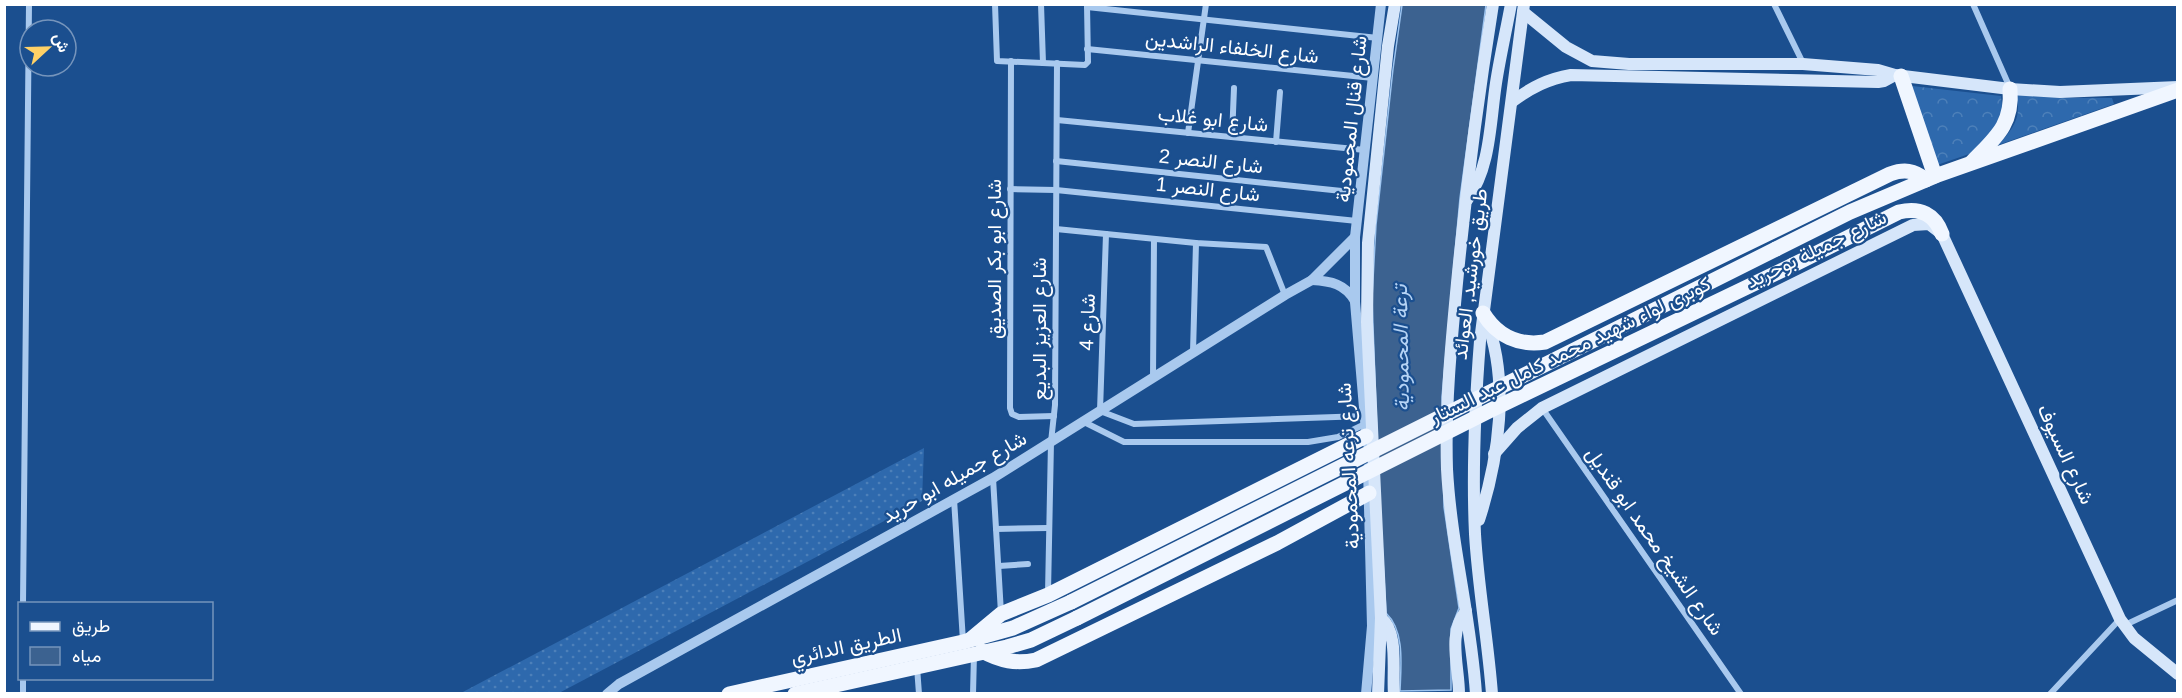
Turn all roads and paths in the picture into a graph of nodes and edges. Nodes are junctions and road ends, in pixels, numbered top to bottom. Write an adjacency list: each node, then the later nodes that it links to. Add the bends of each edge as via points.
1 (29, 4): 74 (street)
2 (995, 4): 17 (street, via 996,58)
3 (1041, 4): 19 (street)
4 (1206, 4): 13 (street)
5 (1381, 4): 14 (street, شارع قنال المحمودية)
6 (1395, 4): 77 (main road, via 1367,263)
7 (1493, 4): 41 (main road, طريق خورشيد, العوائد)
8 (1511, 4): 41 (main road, via 1483,169)
9 (1774, 4): 21 (street)
10 (1973, 4): 26 (street)
11 (1087, 6): 13 (street); 15 (street)
12 (1523, 8): 18 (main road, via 1566,47); 29 (main road, طريق خورشيد, العوائد)
13 (1204, 20): 14 (street); 16 (street)
14 (1378, 38): 24 (street, شارع قنال المحمودية)
15 (1088, 49): 16 (street, شارع الخلفاء الراشدين); 20 (street, via 1085,64)
16 (1199, 60): 24 (street, شارع الخلفاء الراشدين); 31 (street)
17 (1011, 61): 19 (street); 38 (street, شارع ابو بكر الصديق)
18 (1592, 61): 21 (main road); 22 (main road)
19 (1042, 63): 20 (street)
20 (1057, 63): 30 (street, شارع العزيز البديع)
21 (1803, 64): 23 (main road, via 1878,70)
22 (1590, 75): 23 (main road, via 1878,82); 29 (main road, via 1551,78)
23 (1898, 76): 26 (main road); 37 (main road)
24 (1373, 78): 34 (street, شارع قنال المحمودية)
25 (1234, 88): 32 (street)
26 (2010, 89): 27 (main road); 36 (main road, via 2012,103 2006,124)
27 (2178, 89): 36 (main road)
28 (1280, 92): 33 (street)
29 (1513, 101): 52 (main road, طريق خورشيد, العوائد)
30 (1057, 120): 31 (street, شارع ابو غلاب); 35 (street, شارع العزيز البديع)
31 (1188, 133): 32 (street, شارع ابو غلاب)
32 (1232, 137): 33 (street, شارع ابو غلاب)
33 (1276, 142): 34 (street, شارع ابو غلاب)
34 (1366, 150): 40 (street, شارع قنال المحمودية)
35 (1056, 161): 39 (street, شارع العزيز البديع); 40 (street, شارع النصر 2)
36 (1970, 164): 37 (main road)
37 (1931, 178): 52 (main road, via 1909,171 1890,174 1545,342 1512,339 1498,331); 79 (main road, كوبرى لواء شهيد محمد كامل عبد الستار, bridge, via 1776,249 1071,602)
38 (1010, 189): 39 (street, شارع النصر 1); 57 (street, شارع ابو بكر الصديق, via 1010,408 1018,417)
39 (1056, 190): 42 (street, شارع النصر 1); 43 (street, شارع العزيز البديع)
40 (1361, 193): 42 (street, شارع قنال المحمودية)
41 (1465, 203): 75 (main road, طريق خورشيد, العوائد, via 1446,426 1451,518)
42 (1357, 221): 46 (street, شارع قنال المحمودية)
43 (1056, 229): 44 (street); 57 (street, شارع العزيز البديع)
44 (1106, 234): 47 (street); 56 (street, شارع 4)
45 (1942, 234): 55 (main road, شارع جميلة بوحريد, via 1929,224 1912,225); 78 (main road, شارع السيوف); 79 (main road, كوبرى لواء شهيد محمد كامل عبد الستار, bridge, via 1934,218 1926,213 1899,212 1031,640)
46 (1355, 237): 49 (street, شارع جميله ابو حريد); 51 (street, شارع ترعه المحمودية)
47 (1154, 239): 48 (street); 54 (street)
48 (1196, 243): 50 (street, via 1266,248); 53 (street)
49 (1312, 280): 50 (street, شارع جميله ابو حريد); 51 (street, via 1338,284)
50 (1285, 295): 53 (street, شارع جميله ابو حريد)
51 (1355, 302): 59 (street, شارع ترعه المحمودية)
52 (1484, 312): 61 (main road, via 1498,372); 68 (main road, طريق خورشيد, العوائد, via 1476,390)
53 (1193, 352): 54 (street, شارع جميله ابو حريد)
54 (1153, 378): 56 (street, شارع جميله ابو حريد)
55 (1542, 408): 61 (main road, شارع جميلة بوحريد); 93 (street, شارع الشيخ محمد ابو قنديل)
56 (1100, 411): 58 (street, شارع جميله ابو حريد); 59 (street, via 1134,424)
57 (1054, 416): 60 (street, شارع العزيز البديع)
58 (1083, 421): 59 (street, via 1124,442 1308,442 1338,437); 60 (street, شارع جميله ابو حريد)
59 (1366, 425): 63 (main road); 64 (street, شارع ترعه المحمودية)
60 (1050, 442): 62 (street, شارع جميله ابو حريد); 66 (street, شارع العزيز البديع)
61 (1494, 454): 68 (main road)
62 (993, 478): 65 (street, شارع جميله ابو حريد); 67 (street)
63 (1272, 483): 69 (main road, via 1284,492 1292,506); 72 (main road)
64 (1369, 493): 69 (main road); 87 (street, شارع ترعه المحمودية, via 1372,626)
65 (954, 499): 79 (street); 82 (street, شارع جميله ابو حريد)
66 (1048, 528): 67 (street); 72 (street, شارع العزيز البديع)
67 (996, 529): 71 (street)
68 (1475, 533): 92 (main road, طريق خورشيد, العوائد)
69 (1291, 535): 79 (main road, via 1036,660 1008,662)
70 (1028, 564): 71 (street)
71 (999, 566): 76 (street)
72 (1048, 595): 76 (main road)
73 (2178, 600): 78 (street)
74 (23, 602)
75 (1466, 611): 90 (main road, via 1456,633); 91 (main road, طريق خورشيد, العوائد)
76 (1001, 614): 79 (main road)
77 (1381, 618): 88 (main road); 89 (main road, via 1392,636)
78 (2122, 622): 81 (main road, شارع السيوف, via 2134,638); 94 (street)
79 (973, 646): 80 (main road, الطريق الدائري); 83 (main road, الطريق الدائري); 86 (street)
80 (917, 666): 84 (main road, الطريق الدائري); 85 (street)
81 (2178, 674)
82 (608, 693)
83 (729, 693)
84 (795, 693)
85 (919, 693)
86 (973, 693)
87 (1366, 693)
88 (1378, 693)
89 (1394, 693)
90 (1459, 693)
91 (1476, 693)
92 (1492, 693)
93 (1741, 693)
94 (2050, 693)

